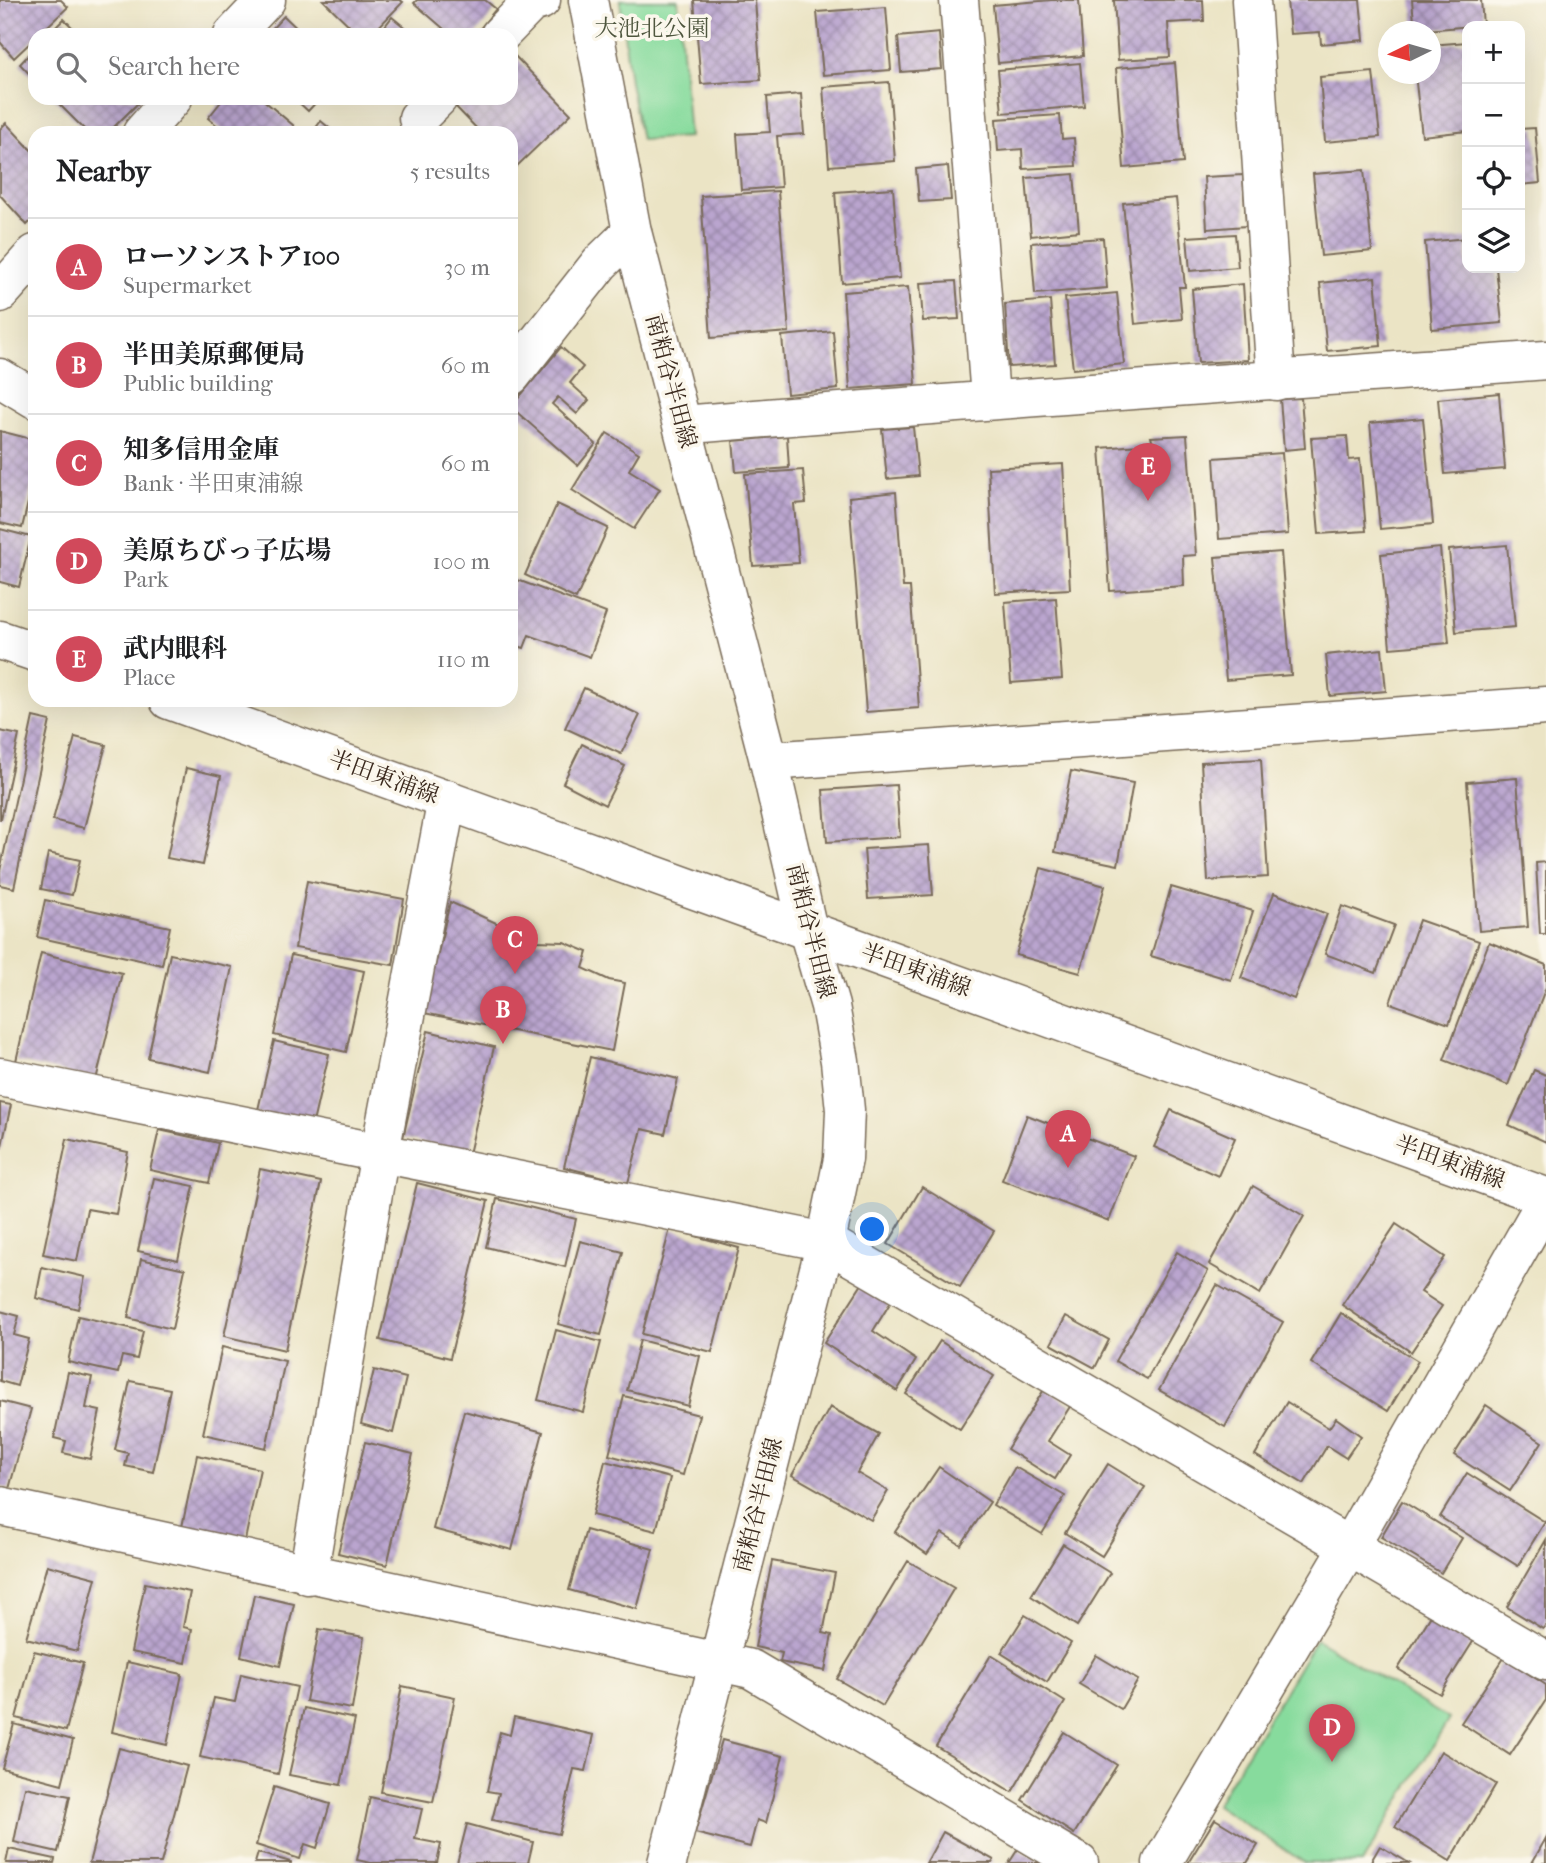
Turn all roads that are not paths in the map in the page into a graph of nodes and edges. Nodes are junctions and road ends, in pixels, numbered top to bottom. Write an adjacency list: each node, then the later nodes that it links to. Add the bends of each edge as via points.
1 (266, 0): 6 (street)
2 (541, 0): 7 (street)
3 (588, 0): 10 (street, 南粕谷半田線)
4 (959, 0): 18 (street)
5 (1251, 0): 16 (street)
6 (240, 28)
7 (507, 28)
8 (167, 105): 9 (street)
9 (148, 126)
10 (632, 232): 14 (street, via 600,263); 19 (street, 南粕谷半田線)
11 (28, 262): 12 (street)
12 (0, 293)
13 (1546, 359): 16 (street)
14 (518, 367)
15 (0, 378): 17 (street)
16 (1276, 381): 18 (street)
17 (28, 395)
18 (990, 398): 19 (street)
19 (683, 425): 24 (street, 南粕谷半田線)
20 (0, 640): 21 (street)
21 (28, 650)
22 (1546, 706): 24 (street)
23 (189, 707): 25 (street, 半田東浦線)
24 (769, 761): 26 (street, 南粕谷半田線)
25 (447, 799): 26 (street, 半田東浦線); 28 (street)
26 (808, 930): 29 (street, 半田東浦線); 30 (street, 南粕谷半田線, via 830,1006 845,1110 843,1159)
27 (0, 1077): 28 (street)
28 (380, 1152): 30 (street); 33 (street)
29 (1546, 1199): 32 (street)
30 (826, 1242): 32 (street); 34 (street, 南粕谷半田線)
31 (0, 1506): 33 (street)
32 (1349, 1547): 35 (street); 38 (street)
33 (308, 1575): 34 (street)
34 (718, 1660): 36 (street, 南粕谷半田線); 37 (street, via 751,1669)
35 (1546, 1661)
36 (667, 1863)
37 (1079, 1863)
38 (1162, 1863)

